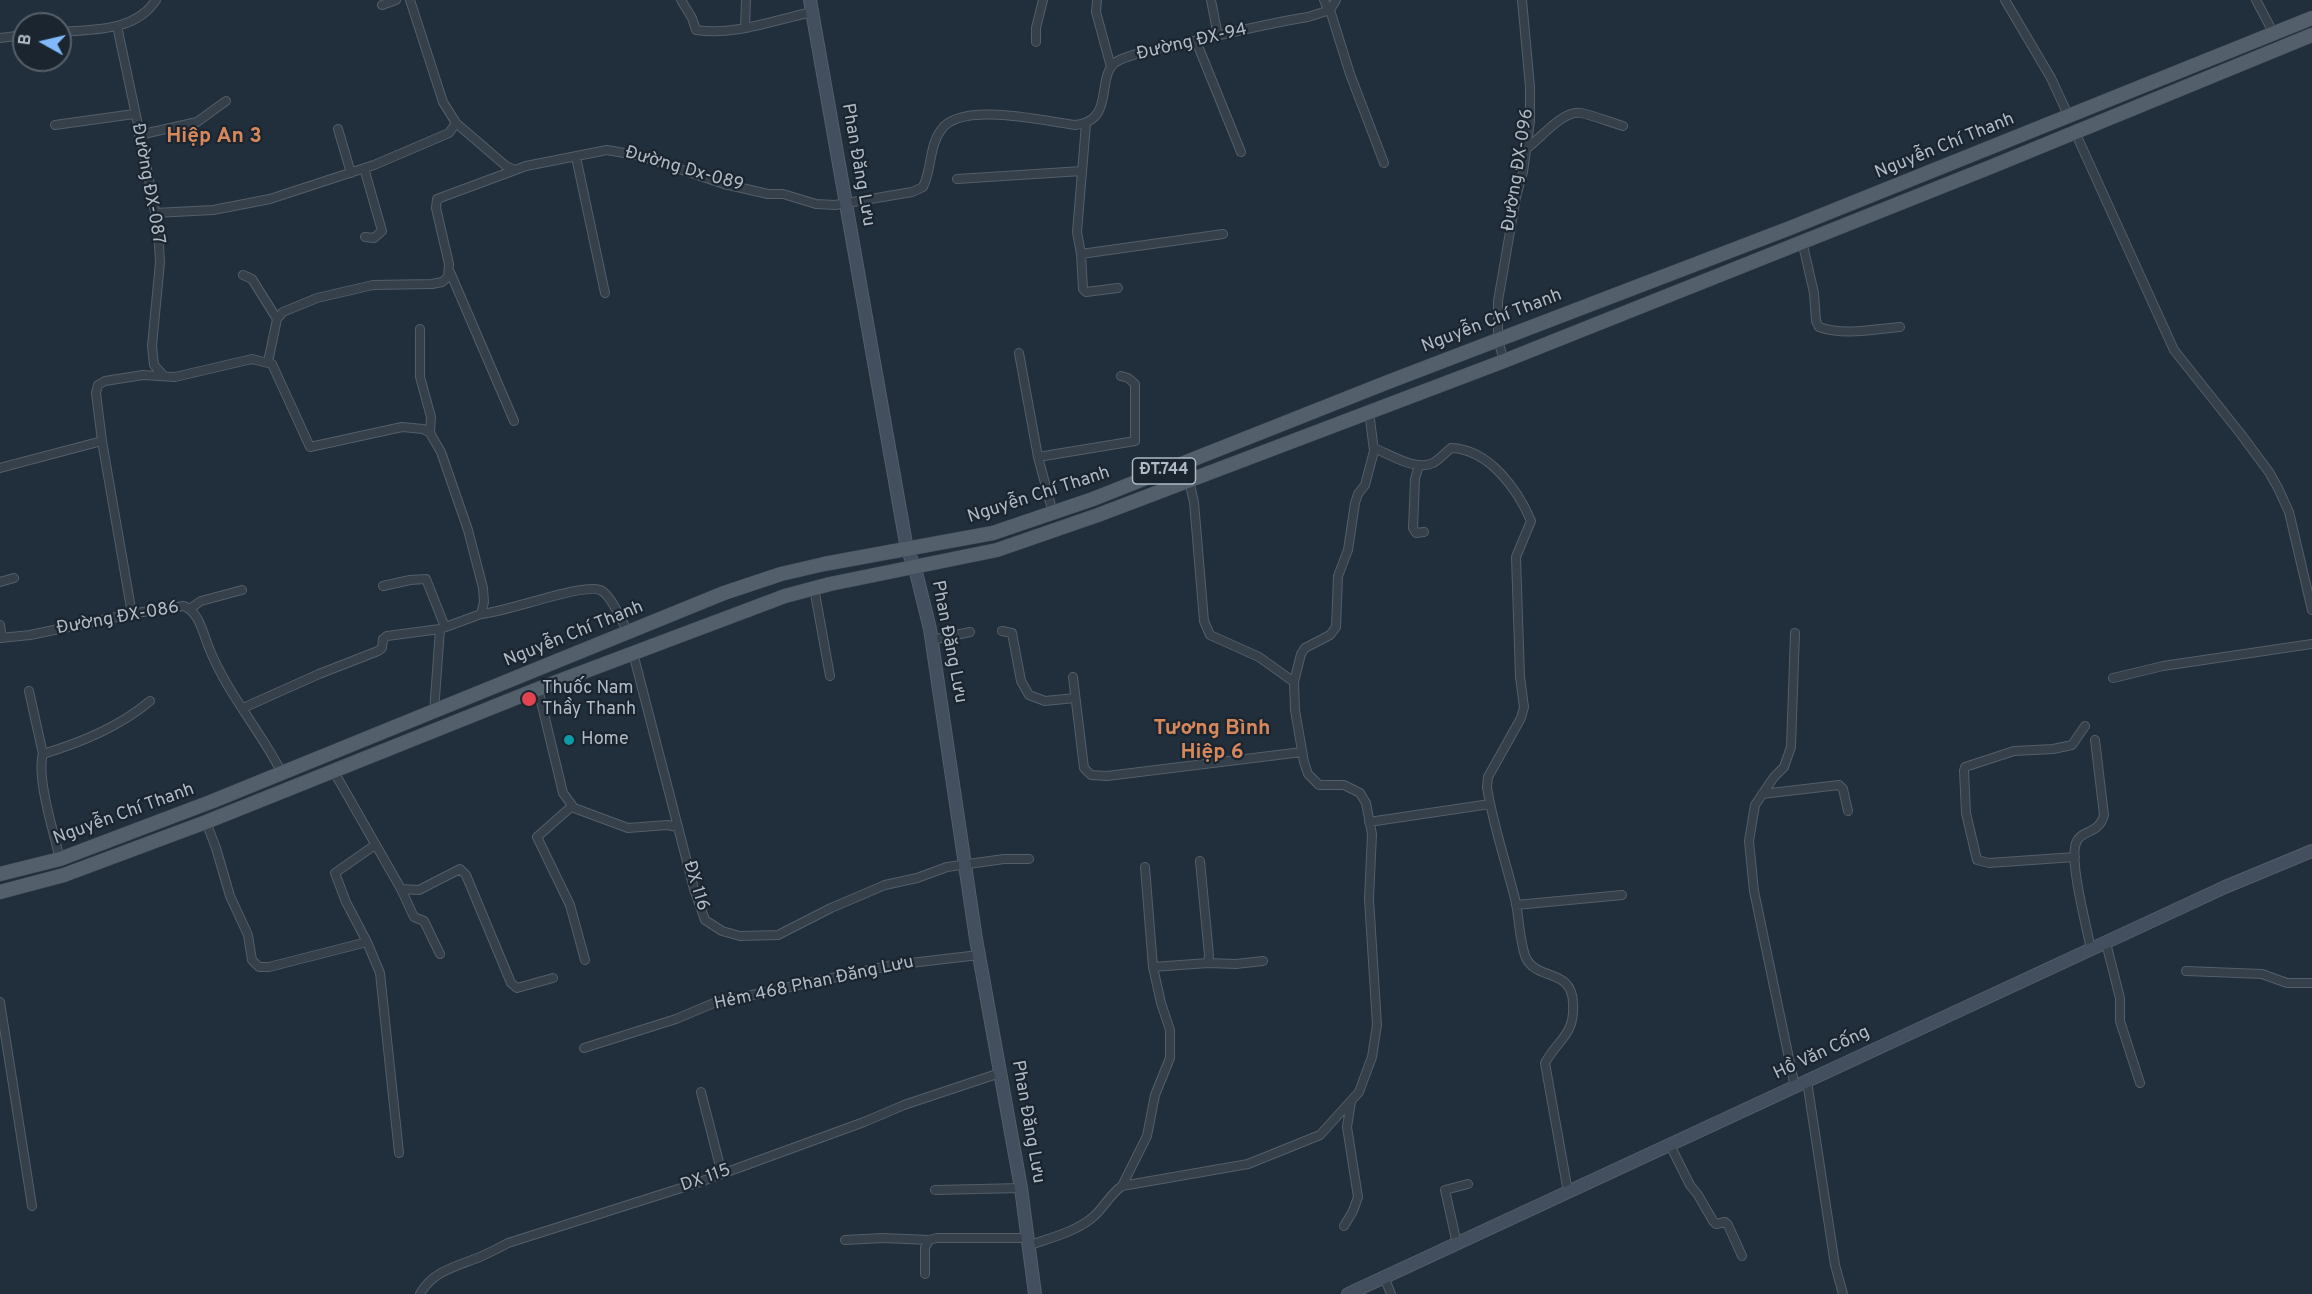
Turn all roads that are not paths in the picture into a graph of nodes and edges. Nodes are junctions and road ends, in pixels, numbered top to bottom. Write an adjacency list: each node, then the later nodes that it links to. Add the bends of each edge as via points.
1 (156, 0): 18 (street, via 139,18)
2 (396, 0): 14 (street)
3 (410, 0): 31 (street, via 443,102)
4 (681, 0): 19 (street, via 696,30 731,31)
5 (746, 0): 19 (street)
6 (1043, 0): 25 (street)
7 (1097, 0): 27 (street, via 1096,12)
8 (1211, 0): 23 (street)
9 (1324, 0): 16 (street)
10 (1336, 0): 16 (street)
11 (1522, 0): 38 (street, Đường ĐX-096, via 1530,87)
12 (2005, 0): 30 (street)
13 (2256, 0): 21 (street)
14 (382, 5)
15 (811, 6): 19 (street); 47 (street, Phan Đăng Lưu)
16 (1329, 10): 23 (street, Đường ĐX-94); 41 (street)
17 (2312, 18): 21 (main road, Nguyễn Chí Thanh / ĐT.744)
18 (117, 27): 20 (street); 29 (street, Đường ĐX-087)
19 (745, 27)
20 (72, 31)
21 (2274, 34): 26 (main road); 30 (main road, Nguyễn Chí Thanh / ĐT.744)
22 (2312, 35): 26 (main road, Nguyễn Chí Thanh / ĐT.744)
23 (1218, 36): 24 (street, Đường ĐX-94)
24 (1196, 40): 27 (street, Đường ĐX-94, via 1149,51 1116,62); 39 (street)
25 (1036, 42)
26 (2281, 48): 36 (main road, Nguyễn Chí Thanh / ĐT.744)
27 (1111, 68): 32 (street, via 1099,111)
28 (226, 101): 37 (street, via 197,122)
29 (135, 114): 33 (street); 37 (street, Đường ĐX-087)
30 (2069, 117): 36 (main road); 60 (main road, Nguyễn Chí Thanh / ĐT.744)
31 (456, 123): 42 (street, via 448,133); 43 (street)
32 (1086, 124): 44 (street); 47 (street, via 1006,115 948,121 939,132 923,187)
33 (55, 125)
34 (1623, 126): 38 (street, via 1579,112 1561,117)
35 (338, 129): 45 (street)
36 (2075, 132): 51 (main road, Nguyễn Chí Thanh / ĐT.744); 86 (street, via 2174,350 2278,488 2291,519)
37 (139, 135): 48 (street, Đường ĐX-087)
38 (1526, 148): 60 (street, Đường ĐX-096, via 1498,301)
39 (1241, 152)
40 (576, 157): 43 (street, Đường Dx-089); 47 (street, Đường Dx-089, via 618,150 724,184 816,204); 56 (street)
41 (1384, 163)
42 (364, 168): 45 (street); 50 (street, via 382,231 374,238)
43 (516, 170): 53 (street, Đường Dx-089, via 437,199)
44 (1082, 171): 46 (street); 52 (street, via 1077,232)
45 (351, 173): 48 (street, via 270,199 213,210)
46 (957, 179)
47 (845, 204): 78 (street, Phan Đăng Lưu)
48 (155, 213): 64 (street, Đường ĐX-087, via 160,262 152,346 154,365)
49 (1223, 234): 52 (street)
50 (364, 237)
51 (1802, 241): 58 (street, via 1819,327 1834,331); 62 (main road, Nguyễn Chí Thanh / ĐT.744)
52 (1081, 254): 55 (street, via 1086,292)
53 (448, 268): 57 (street, via 448,278 442,282 373,285 317,298 283,312); 67 (street)
54 (243, 275): 57 (street, via 252,279)
55 (1118, 288)
56 (605, 293)
57 (277, 319): 63 (street)
58 (1900, 327)
59 (420, 329): 68 (street, via 420,377 431,417)
60 (1498, 340): 62 (street, Đường ĐX-096); 72 (main road, Nguyễn Chí Thanh / ĐT.744)
61 (1019, 353): 71 (street)
62 (1504, 361): 66 (main road, Nguyễn Chí Thanh / ĐT.744)
63 (268, 362): 64 (street, via 252,359 180,376); 68 (street, via 277,371 310,447 402,428)
64 (163, 375): 69 (street, via 142,375 98,385)
65 (1120, 376): 71 (street, via 1135,384 1135,441)
66 (1369, 411): 70 (street); 75 (main road, Nguyễn Chí Thanh / ĐT.744)
67 (514, 421)
68 (430, 433): 88 (street, via 441,452 468,530 483,588)
69 (102, 441): 74 (street); 87 (street)
70 (1374, 448): 73 (street); 102 (street, via 1365,485 1355,503 1348,550 1338,576 1336,627 1330,635 1305,648)
71 (1038, 457): 76 (street)
72 (1183, 464): 75 (main road); 76 (main road, Nguyễn Chí Thanh / ĐT.744)
73 (1419, 465): 77 (street, via 1413,528 1416,533); 117 (street, via 1436,462 1451,448 1485,460 1498,470 1532,521 1516,557 1524,707 1488,777)
74 (0, 468)
75 (1189, 481): 79 (main road, Nguyễn Chí Thanh / ĐT.744, via 997,550); 102 (street, via 1204,621 1209,635 1260,657)
76 (1053, 513): 78 (main road, Nguyễn Chí Thanh / ĐT.744, via 993,533)
77 (1424, 532)
78 (907, 549): 79 (street, Phan Đăng Lưu); 92 (main road, Nguyễn Chí Thanh / ĐT.744, via 781,574)
79 (915, 568): 83 (main road, Nguyễn Chí Thanh / ĐT.744); 96 (street, Phan Đăng Lưu)
80 (14, 578): 81 (street)
81 (0, 582)
82 (383, 586): 90 (street, via 426,579)
83 (814, 588): 98 (main road, Nguyễn Chí Thanh / ĐT.744); 99 (street)
84 (242, 591): 85 (street, via 201,601)
85 (191, 608): 87 (street, Đường ĐX-086); 107 (street, Đường ĐX-086, via 215,664)
86 (2312, 610)
87 (132, 614): 95 (street, Đường ĐX-086)
88 (481, 614): 90 (street); 92 (street, via 592,588 608,596)
89 (0, 625): 95 (street)
90 (443, 628): 107 (street, via 387,636 378,651); 108 (street)
91 (1002, 631): 105 (street, via 1012,633 1021,681 1029,695 1045,701)
92 (628, 632): 108 (main road, Nguyễn Chí Thanh / ĐT.744)
93 (970, 632): 96 (street)
94 (1795, 633): 116 (street, via 1791,747 1784,766)
95 (1, 638)
96 (931, 640): 129 (street, Phan Đăng Lưu)
97 (2312, 644): 101 (street, via 2163,666)
98 (633, 653): 103 (main road, Nguyễn Chí Thanh / ĐT.744); 122 (street, ĐX 116)
99 (830, 676)
100 (1073, 676): 105 (street)
101 (2113, 678)
102 (1294, 682): 112 (street)
103 (538, 689): 110 (main road, Nguyễn Chí Thanh / ĐT.744); 118 (street, via 563,793)
104 (29, 692): 113 (street)
105 (1075, 698): 112 (street, via 1084,768 1091,775)
106 (150, 701): 113 (street, via 94,736)
107 (243, 708): 115 (street, Đường ĐX-086)
108 (434, 712): 110 (main road); 115 (main road, Nguyễn Chí Thanh / ĐT.744)
109 (2085, 726): 125 (street, via 2072,745 2014,751 1965,767 1964,771 1966,813 1977,860 1989,863)
110 (441, 729): 114 (main road, Nguyễn Chí Thanh / ĐT.744)
111 (2095, 740): 125 (street, via 2104,815 2097,829 2079,837)
112 (1302, 753): 121 (street, via 1308,774 1318,786 1344,785 1360,793)
113 (43, 754): 126 (street, via 42,779)
114 (333, 770): 120 (main road, Nguyễn Chí Thanh / ĐT.744); 123 (street)
115 (282, 773): 126 (main road, Nguyễn Chí Thanh / ĐT.744)
116 (1762, 794): 119 (street, via 1839,785); 154 (street, via 1752,819 1750,851)
117 (1490, 804): 121 (street); 136 (street)
118 (572, 806): 122 (street, via 628,828); 142 (street, via 537,837 570,905)
119 (1848, 810)
120 (206, 822): 132 (main road, Nguyễn Chí Thanh / ĐT.744); 137 (street, via 230,896 248,935 252,960 259,968)
121 (1370, 822): 156 (street, via 1369,899 1377,1025 1372,1057 1359,1092)
122 (678, 827): 129 (street, ĐX 116, via 705,920 740,936 778,935 885,885)
123 (375, 844): 133 (street); 137 (street, via 335,873)
124 (2312, 851): 138 (street, Hồ Văn Cống)
125 (2075, 857): 139 (street)
126 (60, 859): 131 (main road, Nguyễn Chí Thanh / ĐT.744); 132 (main road)
127 (1029, 859): 129 (street, ĐX 116)
128 (1200, 861): 144 (street)
129 (965, 864): 141 (street, Phan Đăng Lưu)
130 (1145, 867): 145 (street)
131 (0, 874)
132 (64, 875): 134 (main road, Nguyễn Chí Thanh / ĐT.744)
133 (401, 889): 140 (street, via 414,917 424,921); 147 (street, via 419,890 460,869 466,875 511,983 517,988)
134 (0, 892)
135 (1622, 895): 136 (street)
136 (1516, 904): 164 (street, via 1526,958 1536,968 1567,983 1573,1001 1573,1024 1545,1063)
137 (367, 942): 158 (street, via 381,983)
138 (2106, 943): 139 (street, Hồ Văn Cống); 153 (street, via 2120,998 2120,1021)
139 (2091, 950): 152 (street, Hồ Văn Cống)
140 (440, 954)
141 (979, 955): 150 (street, Hẻm 468 Phan Đăng Lưu, via 892,966 714,1003); 151 (street, Phan Đăng Lưu)
142 (585, 960)
143 (1263, 961): 144 (street)
144 (1208, 963): 145 (street)
145 (1154, 967): 161 (street, via 1170,1030 1170,1058 1155,1095 1147,1136)
146 (2186, 971): 148 (street, via 2262,974 2287,983)
147 (553, 978)
148 (2312, 983)
149 (0, 1002): 165 (street)
150 (584, 1048)
151 (1000, 1073): 159 (street, DX 115); 162 (street, Phan Đăng Lưu)
152 (1807, 1081): 154 (street, Hồ Văn Cống); 178 (street, via 1835,1265)
153 (2140, 1083)
154 (1795, 1087): 157 (street, Hồ Văn Cống)
155 (701, 1092): 159 (street)
156 (1351, 1101): 161 (street, via 1320,1135 1248,1164); 166 (street, via 1347,1127 1358,1197)
157 (1670, 1145): 164 (street, Hồ Văn Cống); 171 (street, via 1714,1224 1728,1225)
158 (399, 1153)
159 (722, 1174): 174 (street, DX 115, via 508,1243 444,1270 425,1284)
160 (1468, 1184): 170 (street, via 1445,1190)
161 (1122, 1186): 169 (street, via 1093,1217 1071,1230)
162 (1021, 1188): 163 (street); 169 (street, Phan Đăng Lưu)
163 (935, 1190)
164 (1568, 1192): 170 (street, Hồ Văn Cống)
165 (32, 1206)
166 (1344, 1226)
167 (845, 1240): 168 (street)
168 (929, 1240): 169 (street); 172 (street, via 925,1248)
169 (1028, 1242): 175 (street, Phan Đăng Lưu)
170 (1456, 1244): 173 (street, Hồ Văn Cống)
171 (1742, 1256)
172 (925, 1274)
173 (1384, 1277): 176 (street, Hồ Văn Cống); 177 (street)
174 (420, 1294)
175 (1035, 1294)
176 (1348, 1294)
177 (1391, 1294)
178 (1843, 1294)

